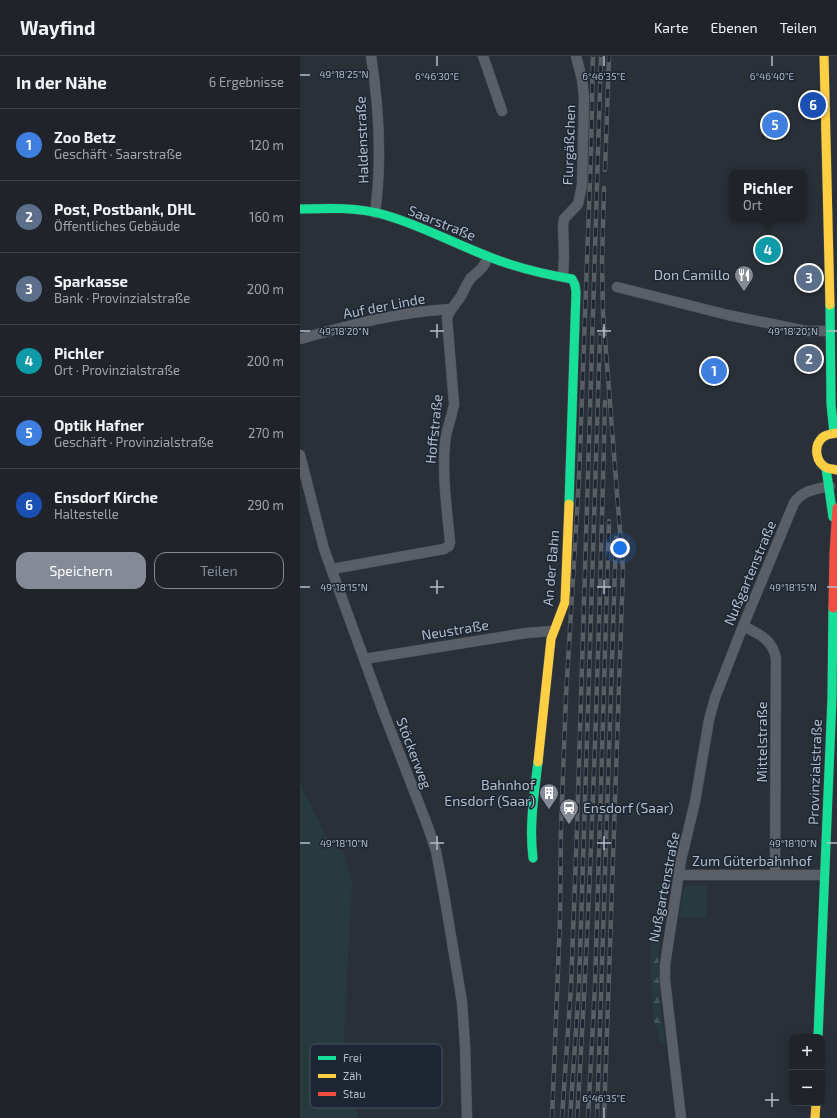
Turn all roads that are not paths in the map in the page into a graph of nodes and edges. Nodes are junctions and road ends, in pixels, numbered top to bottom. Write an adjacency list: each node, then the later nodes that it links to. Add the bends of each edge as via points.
1 (380, 56): 5 (street, Haldenstraße)
2 (483, 56): 6 (street)
3 (576, 56): 11 (street, Flurgäßchen, via 584,97 582,185 578,204 564,219 563,225)
4 (824, 56): 10 (main road)
5 (372, 61): 8 (street, Haldenstraße, via 379,146)
6 (502, 111)
7 (300, 209): 8 (main road, Saarstraße)
8 (375, 213): 9 (main road, Saarstraße)
9 (488, 257): 11 (main road, Saarstraße); 13 (street, via 484,267 465,286 461,296)
10 (833, 260): 14 (main road)
11 (567, 278): 27 (main road, An der Bahn, via 575,285 576,292 570,489 565,602)
12 (617, 287): 14 (street, via 728,315 806,331)
13 (450, 309): 15 (street, Auf der Linde, via 393,315); 25 (street, Hoffstraße, via 447,318 454,404 445,442 444,466 449,546)
14 (830, 331): 17 (main road)
15 (300, 339)
16 (837, 378): 17 (street)
17 (831, 387): 18 (main road)
18 (836, 433): 20 (main road, Provinzialstraße, via 823,437 816,447 818,459)
19 (300, 455): 25 (street, Stöckerweg, via 324,549)
20 (826, 468): 21 (main road); 22 (main road, Provinzialstraße)
21 (837, 470)
22 (830, 486): 24 (main road, Provinzialstraße); 26 (street, Nußgartenstraße, via 808,491 794,503)
23 (837, 508): 24 (main road, Provinzialstraße)
24 (835, 532): 32 (main road, Provinzialstraße, via 832,698)
25 (332, 569): 28 (street, Stöckerweg)
26 (743, 626): 30 (street, Nußgartenstraße, via 709,720); 31 (street, Mittelstraße, via 769,641 776,658)
27 (552, 631): 28 (street, Neustraße); 29 (main road, An der Bahn, via 531,823 530,842)
28 (364, 659): 35 (street, Stöckerweg, via 436,851 462,1002)
29 (533, 858)
30 (679, 875): 31 (street, Zum Güterbahnhof); 36 (street, Nußgartenstraße, via 666,952 665,980)
31 (775, 875): 32 (street, Zum Güterbahnhof)
32 (824, 875): 33 (main road, Provinzialstraße)
33 (818, 1034)
34 (816, 1106): 37 (main road)
35 (467, 1118)
36 (681, 1118)
37 (815, 1118)

